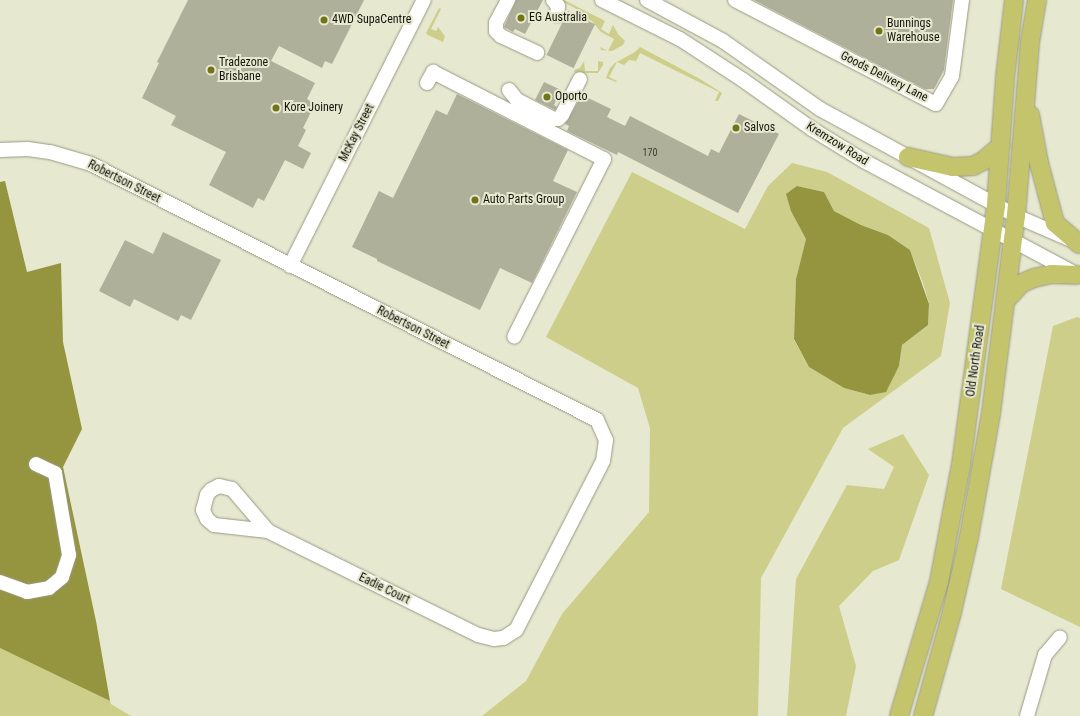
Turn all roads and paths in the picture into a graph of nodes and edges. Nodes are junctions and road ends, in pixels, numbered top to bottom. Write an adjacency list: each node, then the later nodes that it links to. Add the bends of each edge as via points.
1 (424, 0): 24 (street, McKay Street)
2 (508, 0): 11 (street, via 496,23 496,30 501,36)
3 (553, 0): 10 (street, via 558,6)
4 (602, 0): 21 (street, Kremzow Road, via 680,39 812,129 864,161)
5 (647, 0): 18 (street, Kremzow Road, via 723,41 820,109)
6 (735, 0): 7 (street, Goods Delivery Lane, via 936,104 952,76)
7 (962, 0)
8 (1014, 0): 16 (main road, Old North Road, via 1005,78)
9 (1037, 0): 15 (main road, Old North Road)
10 (557, 15)
11 (537, 53)
12 (580, 79): 14 (street, via 558,119 517,100)
13 (427, 83): 27 (street, via 433,72 604,159)
14 (509, 90)
15 (1026, 92): 20 (main road, Old North Road); 23 (main road, via 1039,163 1054,223)
16 (1001, 146): 18 (main road, via 973,166 953,168); 19 (main road, Old North Road)
17 (0, 150): 24 (street, Robertson Street, via 50,152 91,164)
18 (908, 157): 19 (street, Kremzow Road)
19 (996, 205): 20 (street, Kremzow Road); 21 (main road, Old North Road)
20 (1016, 216): 22 (main road, Old North Road); 23 (street, Kremzow Road)
21 (993, 230): 22 (street, Kremzow Road); 33 (main road, Old North Road, via 972,392 951,523 939,582)
22 (1013, 241): 25 (street, Kremzow Road); 26 (main road, Old North Road)
23 (1080, 244)
24 (290, 266): 31 (street, Robertson Street, via 597,420 606,440 603,461 516,630)
25 (1079, 275): 26 (main road, via 1052,274 1034,278 1022,283)
26 (1006, 300): 34 (main road, Old North Road, via 970,537)
27 (514, 337)
28 (36, 464): 30 (street, via 55,473 69,555 62,577 49,588 27,592)
29 (268, 531): 31 (street, Eadie Court, via 478,635 494,639)
30 (0, 582)
31 (503, 638)
32 (1060, 638): 35 (street, via 1045,655)
33 (899, 716)
34 (923, 716)
35 (1027, 716)

